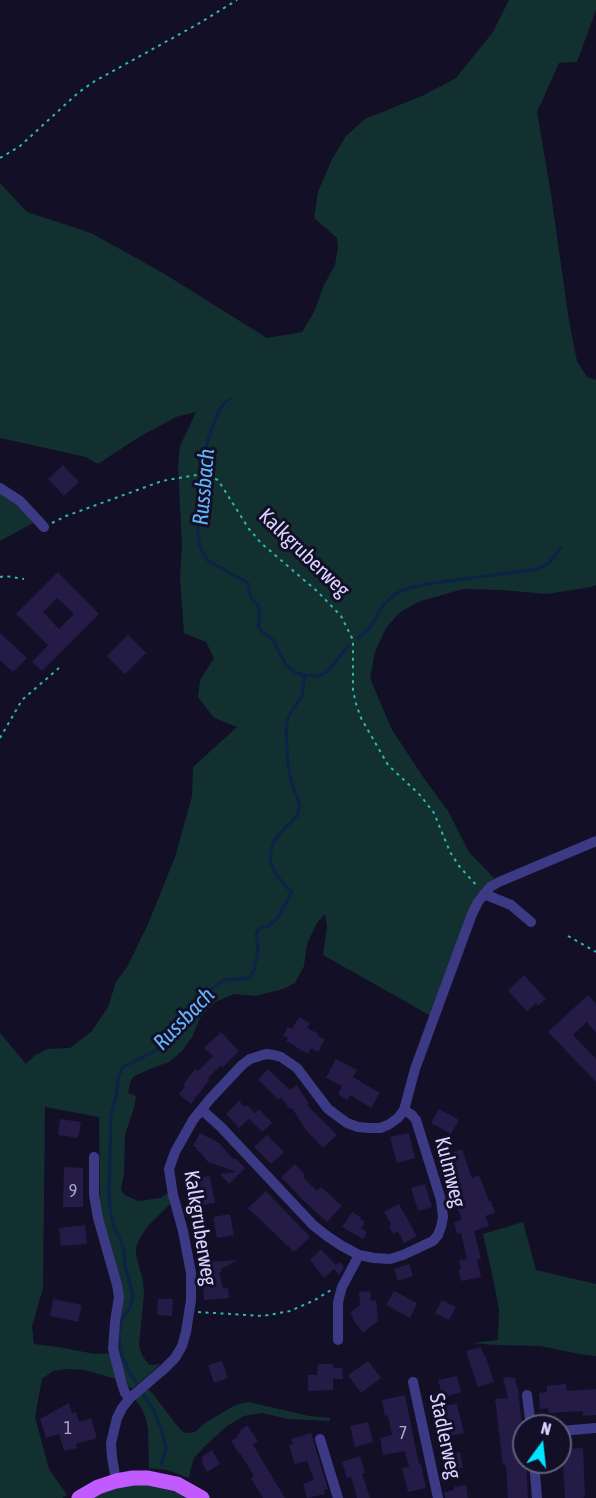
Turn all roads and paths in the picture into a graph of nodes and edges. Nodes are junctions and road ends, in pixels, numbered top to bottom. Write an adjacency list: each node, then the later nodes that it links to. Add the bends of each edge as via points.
1 (237, 0): 2 (path, via 79,92 19,147)
2 (0, 158)
3 (0, 488): 4 (street, via 20,501)
4 (44, 527): 10 (path, Kalkgruberweg, via 162,481 202,474 218,480 243,522 261,543 341,616 353,640 356,704 369,734 388,765 434,813 450,852)
5 (0, 577): 6 (path)
6 (24, 579)
7 (59, 668): 8 (path, via 22,700)
8 (0, 738)
9 (596, 841): 10 (street, via 499,882)
10 (484, 894): 11 (street, via 511,905); 15 (street, via 472,914)
11 (531, 922)
12 (568, 936): 13 (path)
13 (596, 951)
14 (202, 1110): 15 (street, Kalkgruberweg, via 242,1065 266,1054 289,1061 328,1109 347,1123 380,1128); 17 (street, Kulmweg, via 313,1224); 19 (street, Kalkgruberweg, via 185,1133 169,1169 188,1252)
15 (404, 1110): 17 (street, Kulmweg, via 416,1120 441,1200 441,1227 433,1241 403,1255 390,1259)
16 (94, 1157): 22 (street, via 98,1218 119,1297 113,1349 125,1393)
17 (359, 1255): 18 (street)
18 (342, 1287): 19 (path, via 290,1311 263,1316); 20 (street)
19 (190, 1312): 22 (street, Kalkgruberweg, via 182,1346 174,1358)
20 (338, 1340)
21 (413, 1382): 33 (street, Stadlerweg)
22 (135, 1393): 29 (street, Kalkgruberweg, via 122,1408 111,1443)
23 (527, 1395): 24 (street)
24 (529, 1414)
25 (596, 1428): 26 (street)
26 (572, 1430)
27 (320, 1439): 32 (street)
28 (535, 1474): 34 (street)
29 (116, 1481): 30 (main road); 31 (main road, via 162,1480)
30 (79, 1498)
31 (202, 1498)
32 (338, 1498)
33 (438, 1498)
34 (537, 1498)

